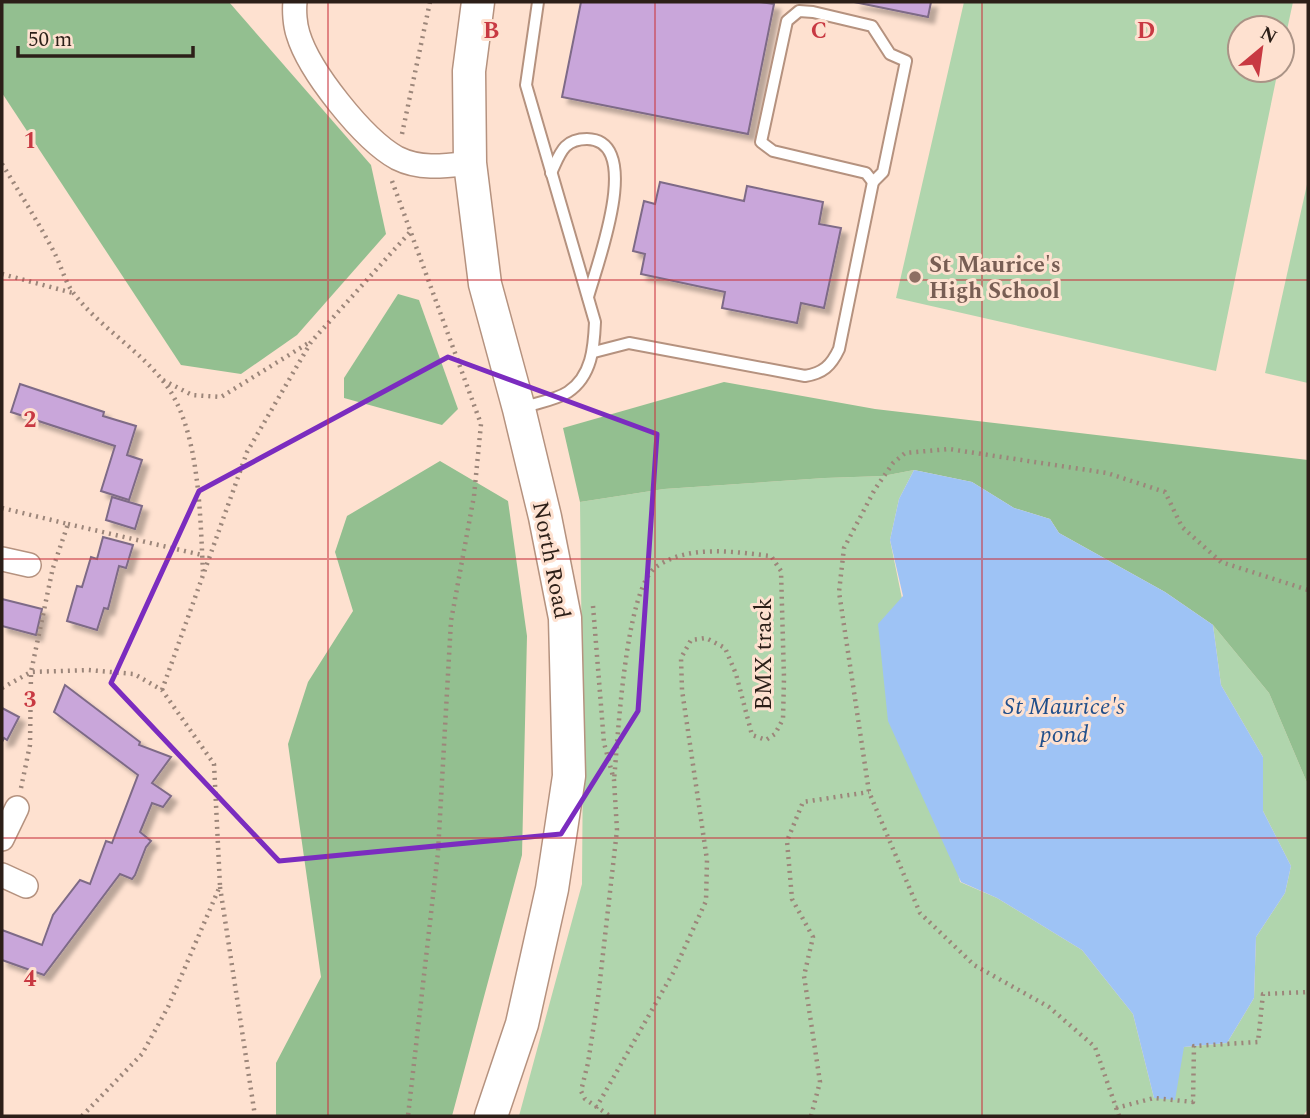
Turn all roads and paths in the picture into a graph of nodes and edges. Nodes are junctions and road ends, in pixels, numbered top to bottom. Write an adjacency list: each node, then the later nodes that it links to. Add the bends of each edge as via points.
1 (295, 2): 5 (street, via 297,33 310,60 361,129)
2 (430, 2): 5 (path)
3 (478, 2): 6 (main road, North Road, via 469,71)
4 (538, 2): 8 (lane, via 526,85)
5 (397, 158): 6 (street, via 427,168); 10 (path, via 392,179)
6 (470, 163): 17 (main road, North Road, via 485,284)
7 (2, 164): 12 (path)
8 (551, 173): 13 (lane); 13 (lane, via 563,148 576,139 595,139 611,152 615,193)
9 (873, 182): 9 (lane, via 866,173 773,151 761,142 787,22 799,11 872,26 890,54 906,61 883,172); 15 (lane, via 839,349 819,374 805,376 629,343)
10 (411, 230): 14 (path); 42 (path, via 481,424 474,496 451,621 438,852)
11 (2, 274): 12 (path)
12 (74, 293): 16 (path)
13 (588, 299): 15 (lane, via 595,322)
14 (311, 342): 16 (path, via 221,397 192,395); 24 (path, via 247,452)
15 (594, 352): 17 (lane, via 584,375 568,392)
16 (162, 379): 20 (path, via 180,405 191,447)
17 (519, 409): 43 (main road, North Road, via 565,618 569,776 552,889 522,1024)
18 (2, 508): 19 (path)
19 (68, 524): 20 (path); 23 (path)
20 (202, 555): 24 (path)
21 (2, 559): 22 (street)
22 (29, 565): 23 (path)
23 (53, 568): 27 (path)
24 (204, 575): 29 (path)
25 (1308, 590): 31 (path, via 1221,562 1182,527 1165,492 1107,473 986,454 949,449 905,453 875,489 842,559 839,592)
26 (591, 600): 30 (path, via 604,743)
27 (31, 672): 28 (path); 29 (path, via 134,674); 32 (path, via 30,746)
28 (2, 688)
29 (162, 690): 36 (path, via 214,764)
30 (614, 780): 38 (path, via 617,830 598,998 581,1091); 38 (path, BMX track, via 633,612 654,568 679,555 728,551 771,556 780,571 783,719 766,740 752,735 725,648 706,638 691,640 681,658 682,690 707,860 706,901 674,973)
31 (869, 792): 39 (path, via 920,913 974,965 1049,1007 1095,1047); 45 (path, via 803,802 787,841 792,900 813,937 804,976 820,1082)
32 (17, 808): 33 (street)
33 (2, 839)
34 (2, 875): 35 (street)
35 (26, 886)
36 (220, 886): 40 (path, via 168,1007 142,1054); 41 (path)
37 (1308, 992): 39 (path, via 1263,995 1258,1042 1194,1046 1193,1102 1154,1098)
38 (596, 1108): 44 (path)
39 (1116, 1108): 46 (path)
40 (82, 1116)
41 (254, 1116)
42 (408, 1116)
43 (491, 1116)
44 (610, 1116)
45 (811, 1116)
46 (1119, 1116)

